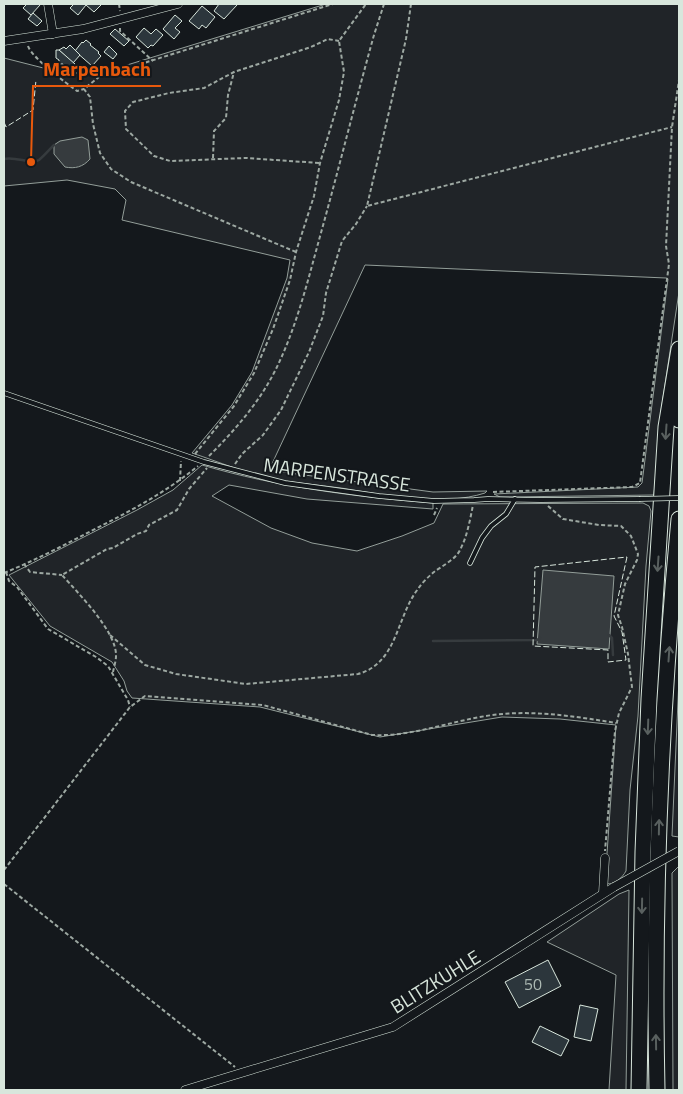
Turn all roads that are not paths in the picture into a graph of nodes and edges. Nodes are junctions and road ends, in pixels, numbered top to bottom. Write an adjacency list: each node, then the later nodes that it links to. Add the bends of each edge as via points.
1 (48, 4): 4 (street)
2 (178, 4): 3 (street)
3 (162, 6): 4 (street)
4 (53, 34): 5 (street)
5 (4, 40)
6 (679, 349): 18 (highway, one-way to 18, via 666,427 649,699)
7 (679, 367): 9 (highway)
8 (4, 393): 11 (lane, MARPENSTRASSE, via 204,462 284,483 434,501)
9 (679, 420)
10 (679, 498): 11 (lane, MARPENSTRASSE, bridge)
11 (515, 500): 13 (lane, via 482,538)
12 (679, 519): 19 (highway, one-way to 12, via 660,800)
13 (470, 563)
14 (679, 850): 16 (street, BLITZKUHLE, bridge)
15 (605, 858): 16 (street)
16 (603, 893): 17 (street, BLITZKUHLE, via 393,1027)
17 (185, 1090)
18 (639, 1090)
19 (657, 1090)

